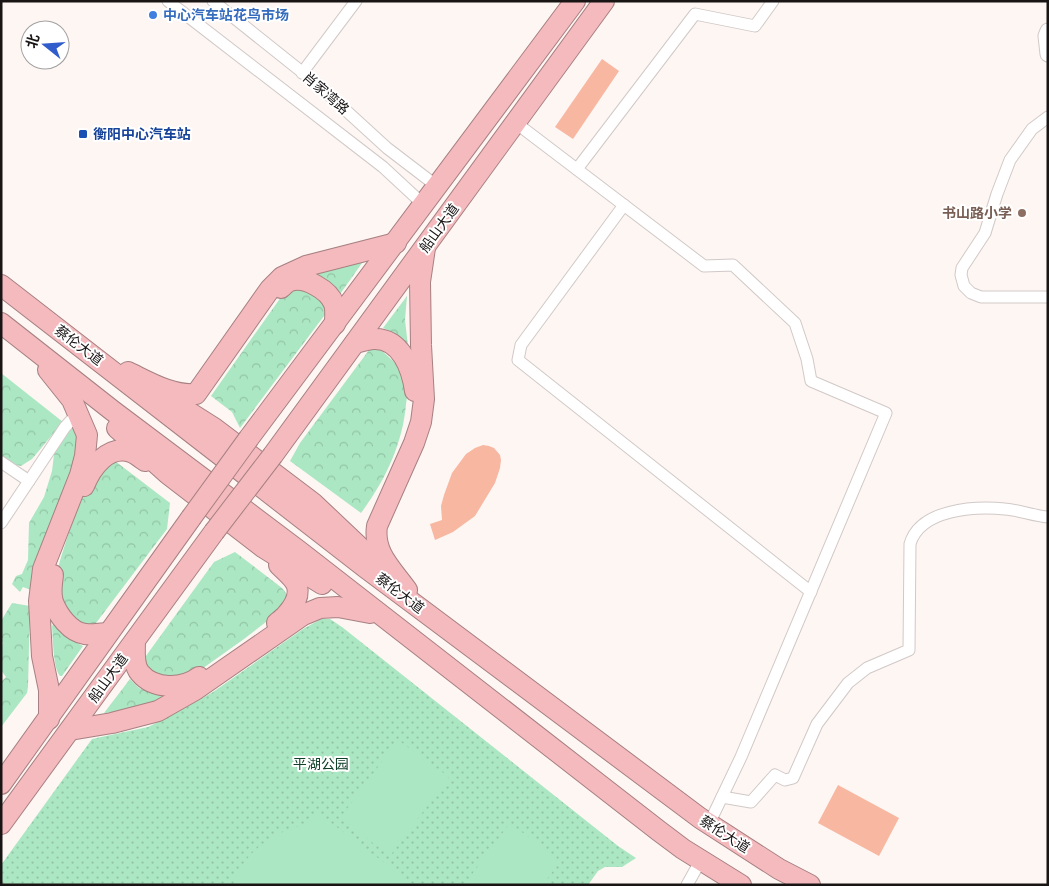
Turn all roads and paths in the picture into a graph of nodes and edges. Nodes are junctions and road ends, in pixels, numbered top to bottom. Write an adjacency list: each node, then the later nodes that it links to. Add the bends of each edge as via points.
1 (168, 1): 14 (street, via 383,167)
2 (213, 1): 9 (street, 肖家湾路)
3 (356, 1): 9 (street)
4 (575, 1): 13 (highway, 船山大道)
5 (604, 1): 11 (highway, 船山大道)
6 (773, 1): 12 (street, via 755,26 695,14)
7 (1048, 31): 8 (street)
8 (1048, 54)
9 (302, 73): 13 (street, 肖家湾路, via 387,148)
10 (1048, 117): 19 (street, via 1032,129 1010,160 985,233 965,262 961,275 964,286 980,297)
11 (516, 123): 12 (street); 17 (highway, 船山大道)
12 (577, 169): 15 (street)
13 (438, 187): 14 (highway, 船山大道)
14 (424, 205): 16 (highway, 船山大道)
15 (624, 205): 36 (street, via 704,266 732,265 795,323 811,381 886,412); 36 (street, via 521,345 518,360)
16 (396, 243): 21 (highway, 船山大道); 25 (highway, via 306,266 282,276 196,394 175,393)
17 (426, 246): 23 (highway, 船山大道); 35 (highway, via 420,282 424,391 421,422 377,526 376,538 378,550)
18 (1, 285): 22 (highway, 蔡伦大道)
19 (1048, 297)
20 (1, 324): 24 (highway, 蔡伦大道); 40 (highway, 蔡伦大道)
21 (335, 324): 27 (highway, 船山大道); 27 (highway, via 335,304 325,292 298,280 281,287 203,399 203,406)
22 (59, 330): 25 (highway); 38 (highway, 蔡伦大道)
23 (355, 343): 31 (highway, via 375,339 388,341 404,357 415,390 406,443 382,497 363,526 354,526); 41 (highway, 船山大道, bridge)
24 (41, 361): 26 (highway, via 72,400); 29 (highway, 蔡伦大道)
25 (123, 370): 27 (highway, via 214,428)
26 (78, 413): 30 (street); 42 (highway, via 87,435 85,456 43,569 39,601)
27 (242, 441): 31 (highway); 39 (highway, 船山大道, bridge)
28 (1, 462): 30 (street)
29 (168, 474): 34 (highway, 蔡伦大道); 39 (highway, via 130,452 116,451 102,458 87,478 69,522 55,560 53,601 68,626 84,634)
30 (29, 481): 33 (street)
31 (312, 503): 35 (highway)
32 (1048, 517): 45 (street, via 1006,509 968,509 952,511 919,528 910,544 910,650 866,668 848,683 817,724 793,778 785,780 775,776 751,802)
33 (1, 523)
34 (264, 548): 37 (highway, 蔡伦大道); 41 (highway, via 297,585 292,608 281,620 195,680 178,685 162,686 139,672)
35 (407, 590): 38 (highway)
36 (811, 592): 45 (street)
37 (370, 613): 40 (highway, 蔡伦大道); 43 (highway, via 338,607 320,608 303,615 195,690 158,711)
38 (452, 632): 47 (highway, 蔡伦大道)
39 (108, 633): 42 (highway, 船山大道)
40 (404, 633): 48 (highway, 蔡伦大道, via 651,825)
41 (135, 641): 43 (highway, 船山大道)
42 (49, 719): 44 (highway, 船山大道)
43 (70, 730): 46 (highway, 船山大道)
44 (1, 784)
45 (722, 797): 47 (street)
46 (1, 824)
47 (709, 824): 51 (highway, 蔡伦大道)
48 (701, 860): 49 (highway, 蔡伦大道); 50 (street)
49 (732, 883)
50 (686, 885)
51 (810, 885)

